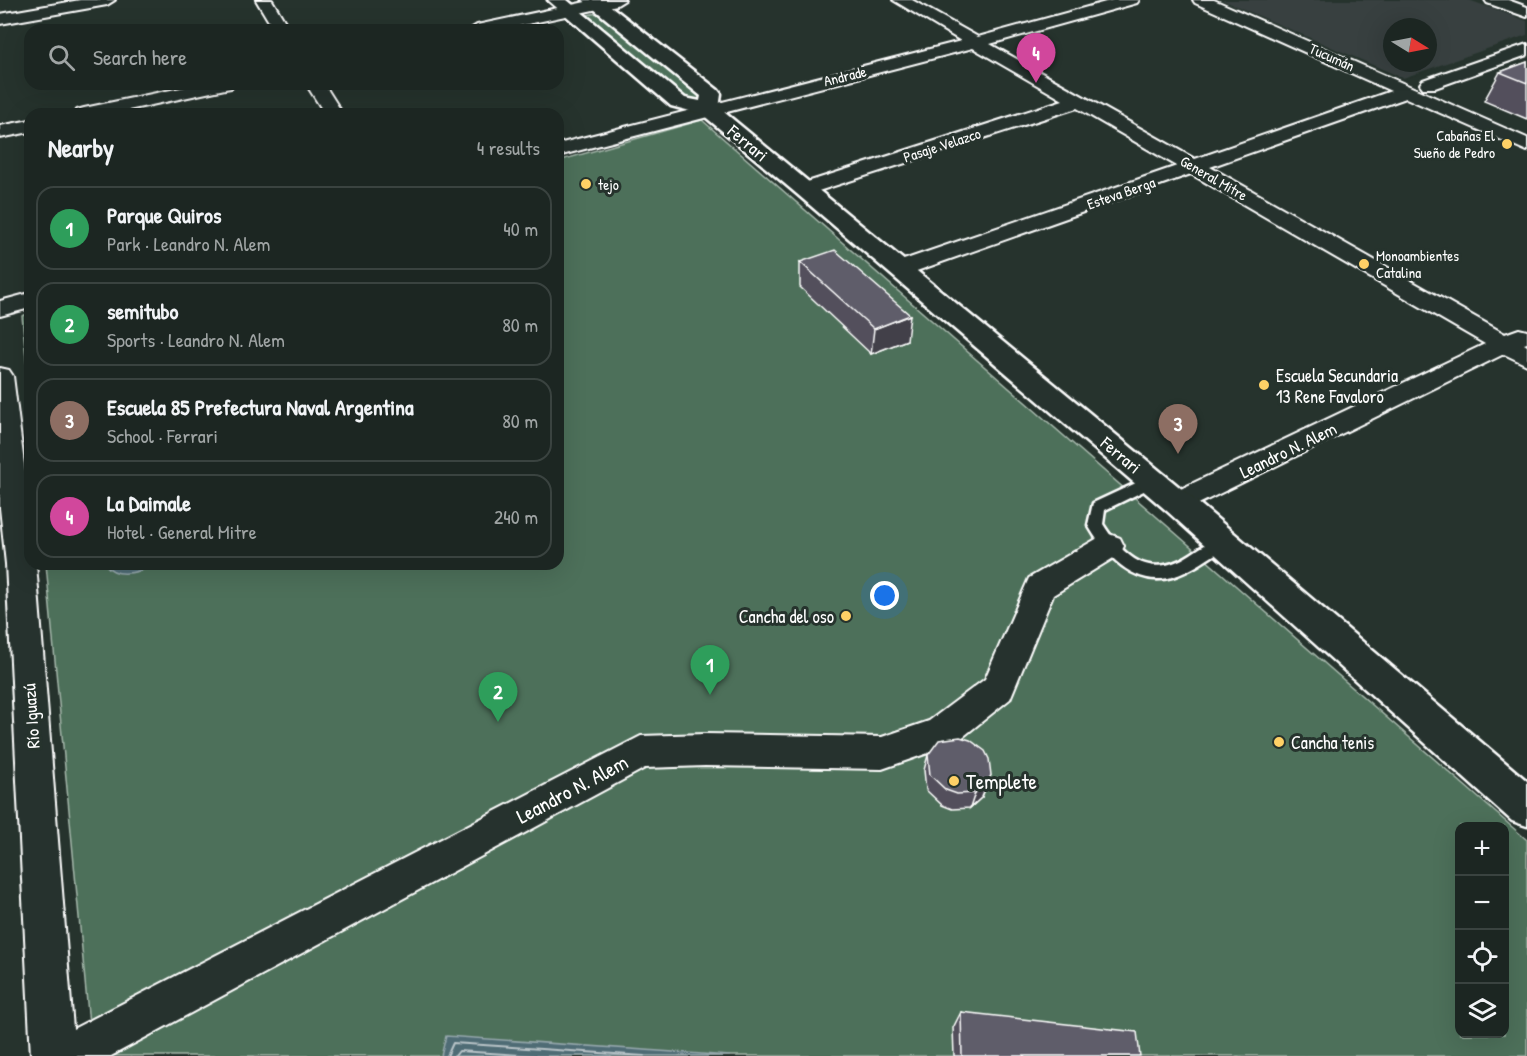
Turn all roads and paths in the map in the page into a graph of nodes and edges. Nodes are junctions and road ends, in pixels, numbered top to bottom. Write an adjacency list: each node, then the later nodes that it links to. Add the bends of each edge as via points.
1 (107, 0): 11 (street)
2 (264, 0): 12 (street)
3 (617, 0): 8 (street)
4 (901, 0): 14 (street, General Mitre)
5 (1131, 0): 14 (street, Andrade)
6 (1201, 0): 19 (street, Tucumán)
7 (1493, 0): 10 (street)
8 (594, 2): 9 (street); 23 (main road, via 711,94)
9 (563, 5): 13 (street); 23 (main road, Ferrari, via 678,102)
10 (1527, 12)
11 (0, 19)
12 (278, 24)
13 (498, 24)
14 (977, 44): 20 (street, General Mitre); 23 (street, Andrade)
15 (1527, 49): 16 (street)
16 (1429, 84)
17 (197, 90): 21 (street)
18 (319, 90): 22 (street)
19 (1409, 91): 26 (street, Tucumán); 28 (street, Esteva Berga)
20 (1079, 101): 28 (street, General Mitre); 29 (street, Pasaje Velazco)
21 (112, 108)
22 (330, 108)
23 (709, 110): 27 (street, Andrade); 29 (main road, Ferrari)
24 (24, 127): 25 (street)
25 (0, 132)
26 (1527, 145)
27 (564, 148)
28 (1194, 167): 30 (street, Esteva Berga); 33 (street, General Mitre)
29 (805, 189): 30 (main road, Ferrari)
30 (900, 269): 35 (main road, Ferrari)
31 (24, 302): 32 (street)
32 (0, 309)
33 (1520, 345): 36 (street, Leandro N. Alem)
34 (0, 376): 39 (street, Río Iguazú)
35 (1151, 481): 36 (main road, Ferrari); 38 (lane, via 1098,507 1095,525)
36 (1178, 503): 37 (main road, Ferrari)
37 (1223, 542): 38 (lane, via 1168,572 1150,572 1127,563); 40 (main road, Ferrari)
38 (1109, 546): 42 (street, Leandro N. Alem, via 1040,587 998,689 941,733 882,753 641,752)
39 (10, 568): 41 (street, Río Iguazú)
40 (1527, 807)
41 (52, 1056)
42 (66, 1056)

